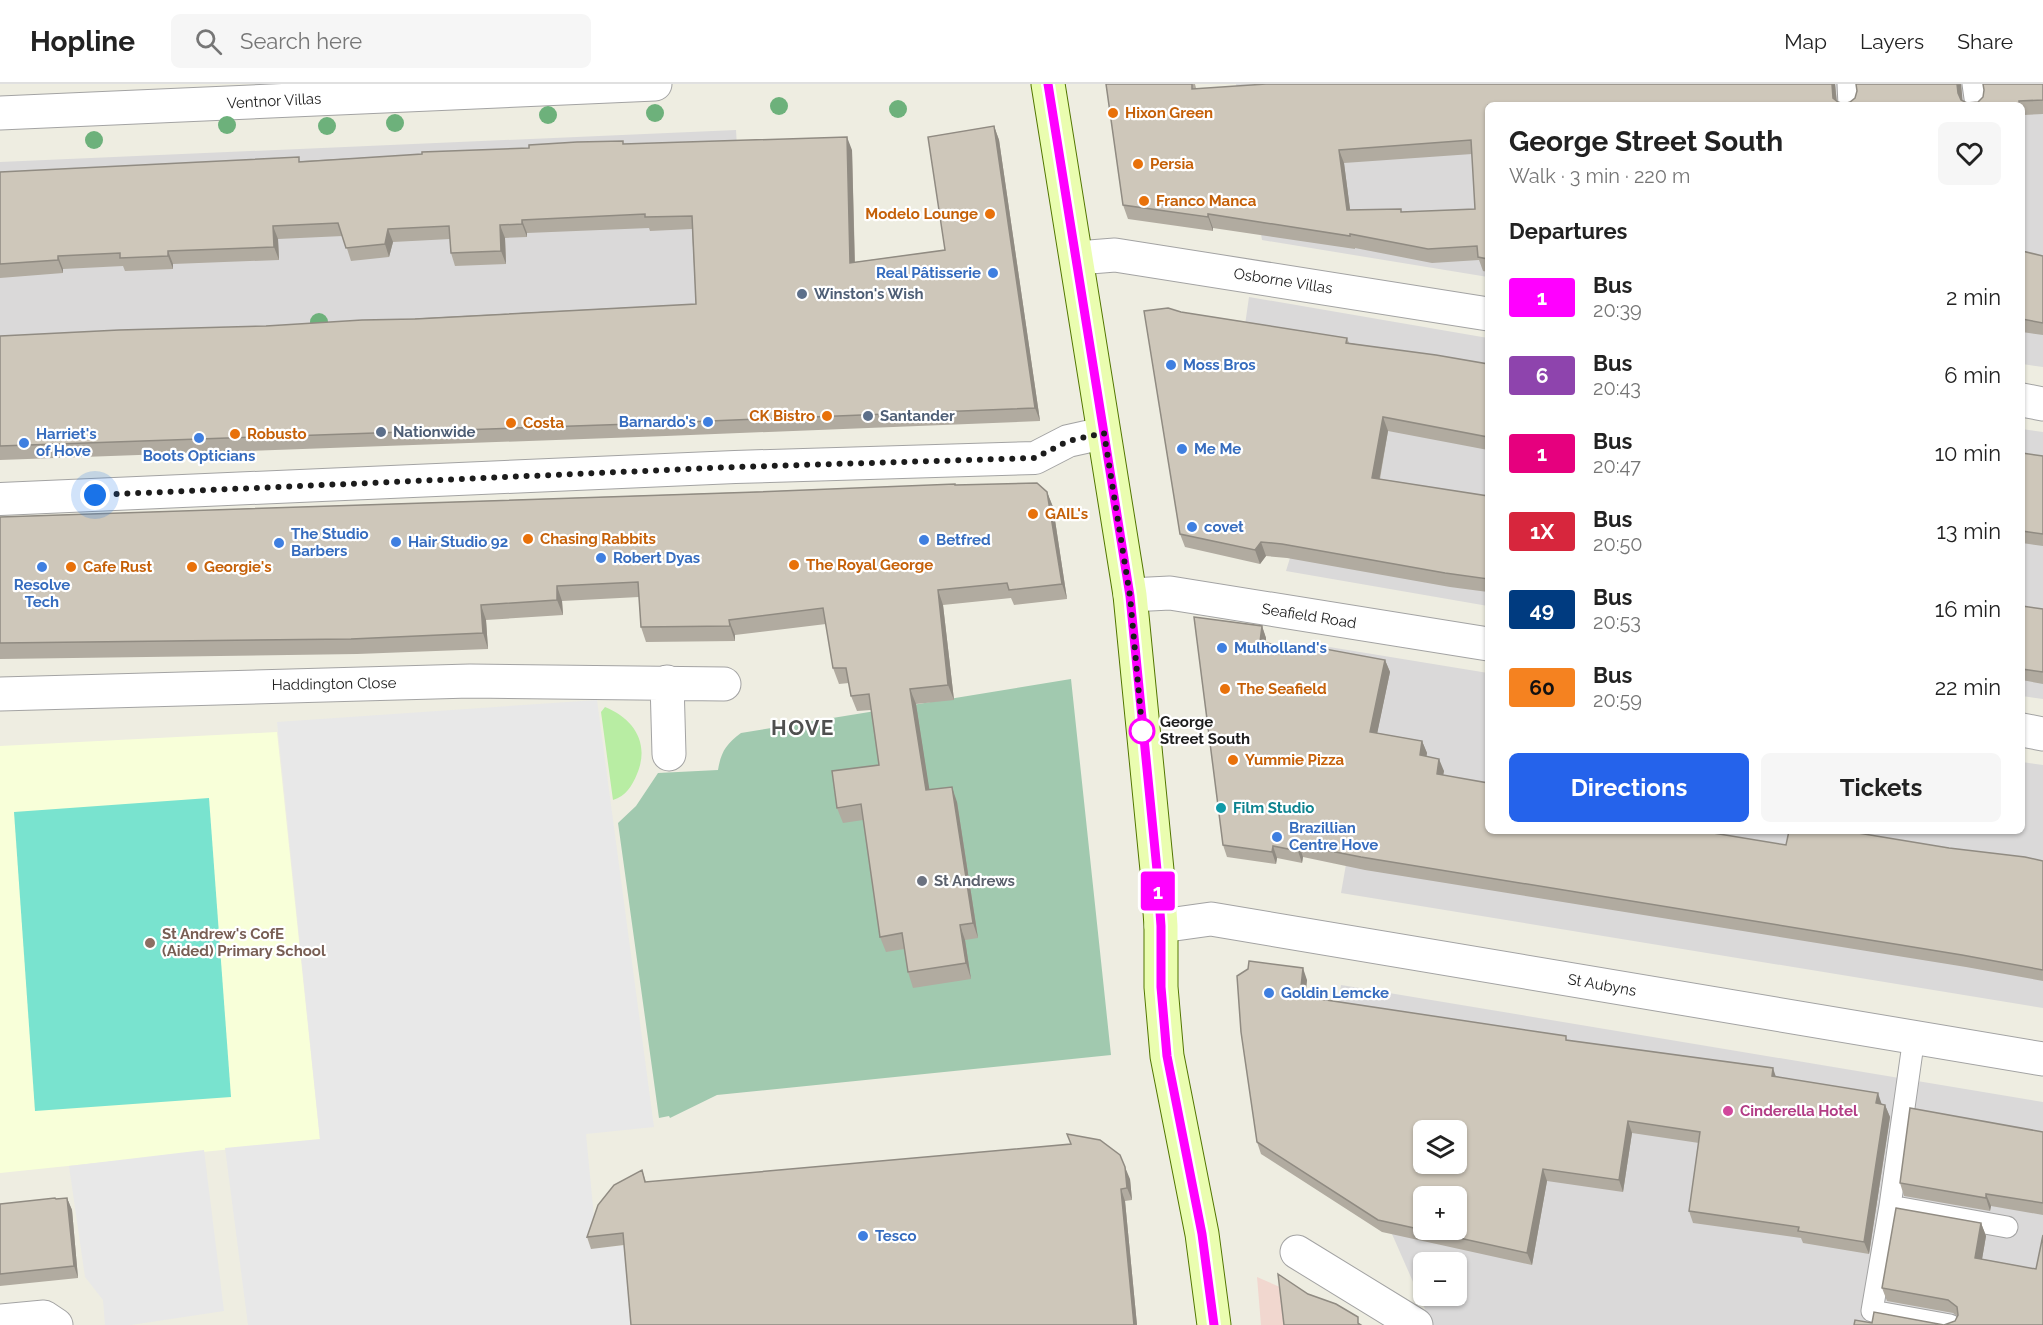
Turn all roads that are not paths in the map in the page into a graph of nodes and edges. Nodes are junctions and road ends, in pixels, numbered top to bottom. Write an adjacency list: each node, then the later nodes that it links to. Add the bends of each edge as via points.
1 (655, 84): 7 (street, Ventnor Villas)
2 (1048, 84): 8 (main road)
3 (1848, 84): 5 (lane)
4 (1973, 84): 6 (lane)
5 (1849, 102)
6 (1976, 102)
7 (0, 113)
8 (1077, 258): 9 (street, Osborne Villas, via 1115,255); 12 (main road)
9 (1485, 314)
10 (2025, 401): 11 (street)
11 (2043, 404)
12 (1104, 433): 13 (street, via 1068,441 1035,458); 14 (main road)
13 (0, 499)
14 (1130, 596): 15 (street, Seafield Road, via 1170,593); 22 (main road)
15 (1485, 644)
16 (667, 682): 17 (street, Haddington Close); 18 (street, Haddington Close, via 470,681); 21 (street)
17 (724, 684)
18 (0, 693)
19 (2025, 731): 20 (street)
20 (2043, 734)
21 (669, 754)
22 (1161, 926): 23 (street, St Aubyns, via 1211,919); 30 (main road, via 1167,1056 1202,1234)
23 (1914, 1037): 24 (street, St Aubyns); 25 (lane)
24 (2043, 1059)
25 (1890, 1206): 26 (lane); 32 (lane, via 1872,1311)
26 (2007, 1227)
27 (1297, 1252): 31 (street)
28 (0, 1322): 29 (street, via 44,1317)
29 (56, 1325)
30 (1214, 1325)
31 (1416, 1325)
32 (1950, 1325)

